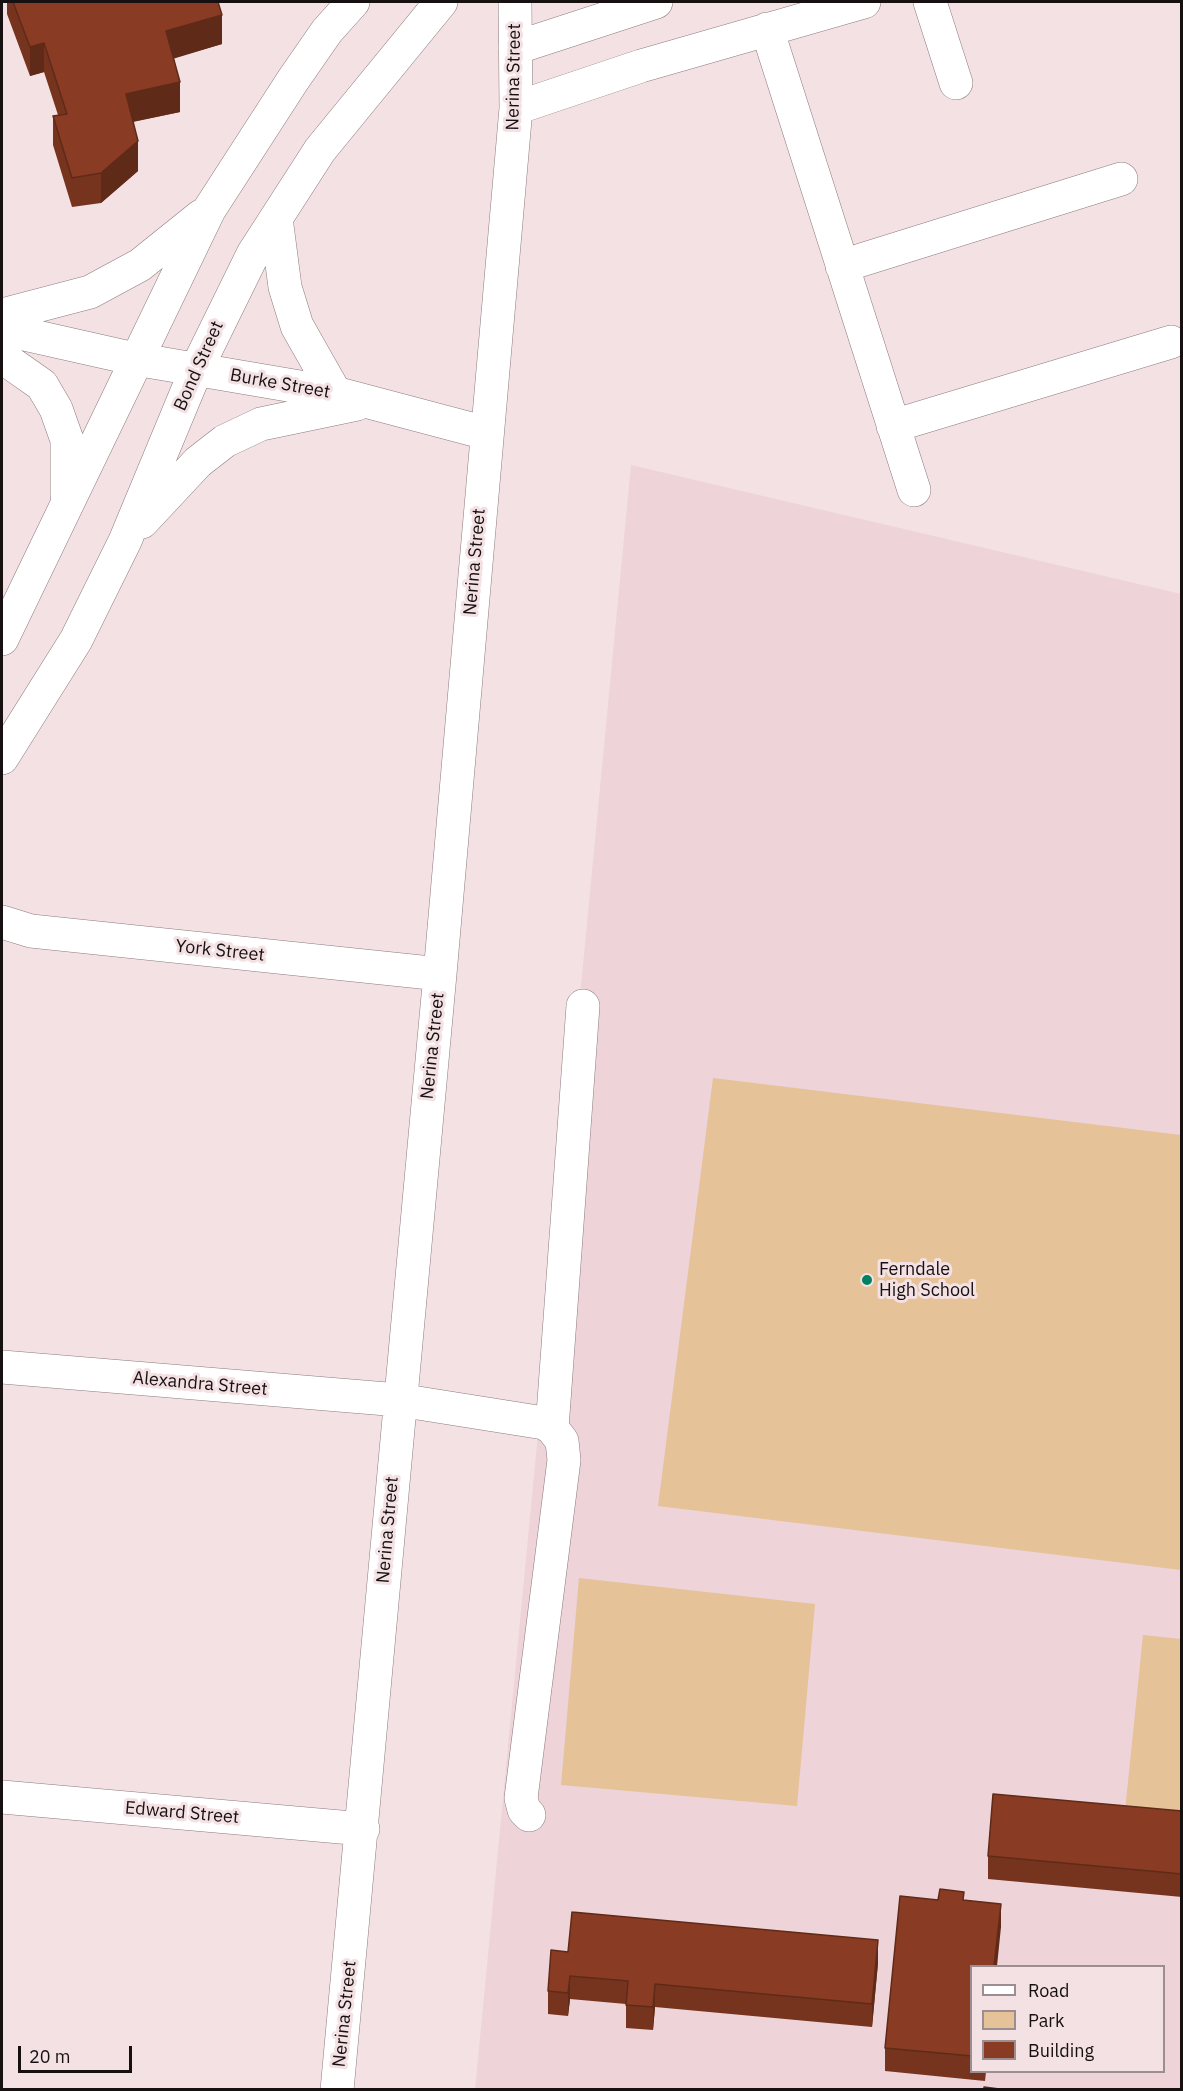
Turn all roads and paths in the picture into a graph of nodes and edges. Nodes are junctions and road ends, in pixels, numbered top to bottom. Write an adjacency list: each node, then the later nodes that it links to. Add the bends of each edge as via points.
1 (353, 2): 12 (street, via 292,80)
2 (441, 2): 13 (street, Bond Street, via 353,106)
3 (515, 2): 8 (street, Nerina Street)
4 (656, 2): 8 (street)
5 (864, 2): 7 (street)
6 (930, 2): 9 (street)
7 (767, 29): 10 (street); 14 (street)
8 (515, 48): 10 (street, Nerina Street)
9 (956, 82)
10 (516, 108): 24 (street, Nerina Street)
11 (1120, 179): 14 (street)
12 (209, 210): 15 (street, via 140,265 90,292); 19 (street)
13 (276, 218): 20 (street, Bond Street); 21 (street, via 285,287 297,326)
14 (842, 266): 23 (street)
15 (2, 315)
16 (2, 329): 19 (street, Burke Street)
17 (1171, 342): 23 (street)
18 (2, 357): 26 (street, via 42,385 56,409 67,440)
19 (135, 358): 20 (street, Burke Street); 26 (street)
20 (195, 370): 21 (street, Burke Street); 27 (street, Bond Street)
21 (335, 393): 22 (street, Burke Street)
22 (368, 402): 24 (street, Burke Street); 27 (street, via 261,424 225,441 173,487)
23 (893, 426): 25 (street)
24 (486, 433): 31 (street, Nerina Street)
25 (914, 490)
26 (67, 503): 28 (street)
27 (125, 541): 29 (street, Bond Street, via 76,640)
28 (2, 639)
29 (2, 758)
30 (2, 922): 31 (street, York Street, via 31,931)
31 (440, 974): 34 (street, Nerina Street)
32 (583, 1006): 35 (street)
33 (2, 1367): 34 (street, Alexandra Street)
34 (399, 1400): 35 (street, Alexandra Street, via 544,1423); 38 (street, Nerina Street)
35 (552, 1428): 37 (street, via 562,1441 564,1460 521,1798)
36 (2, 1797): 38 (street, Edward Street)
37 (529, 1815)
38 (363, 1828): 39 (street, Nerina Street)
39 (337, 2090)

